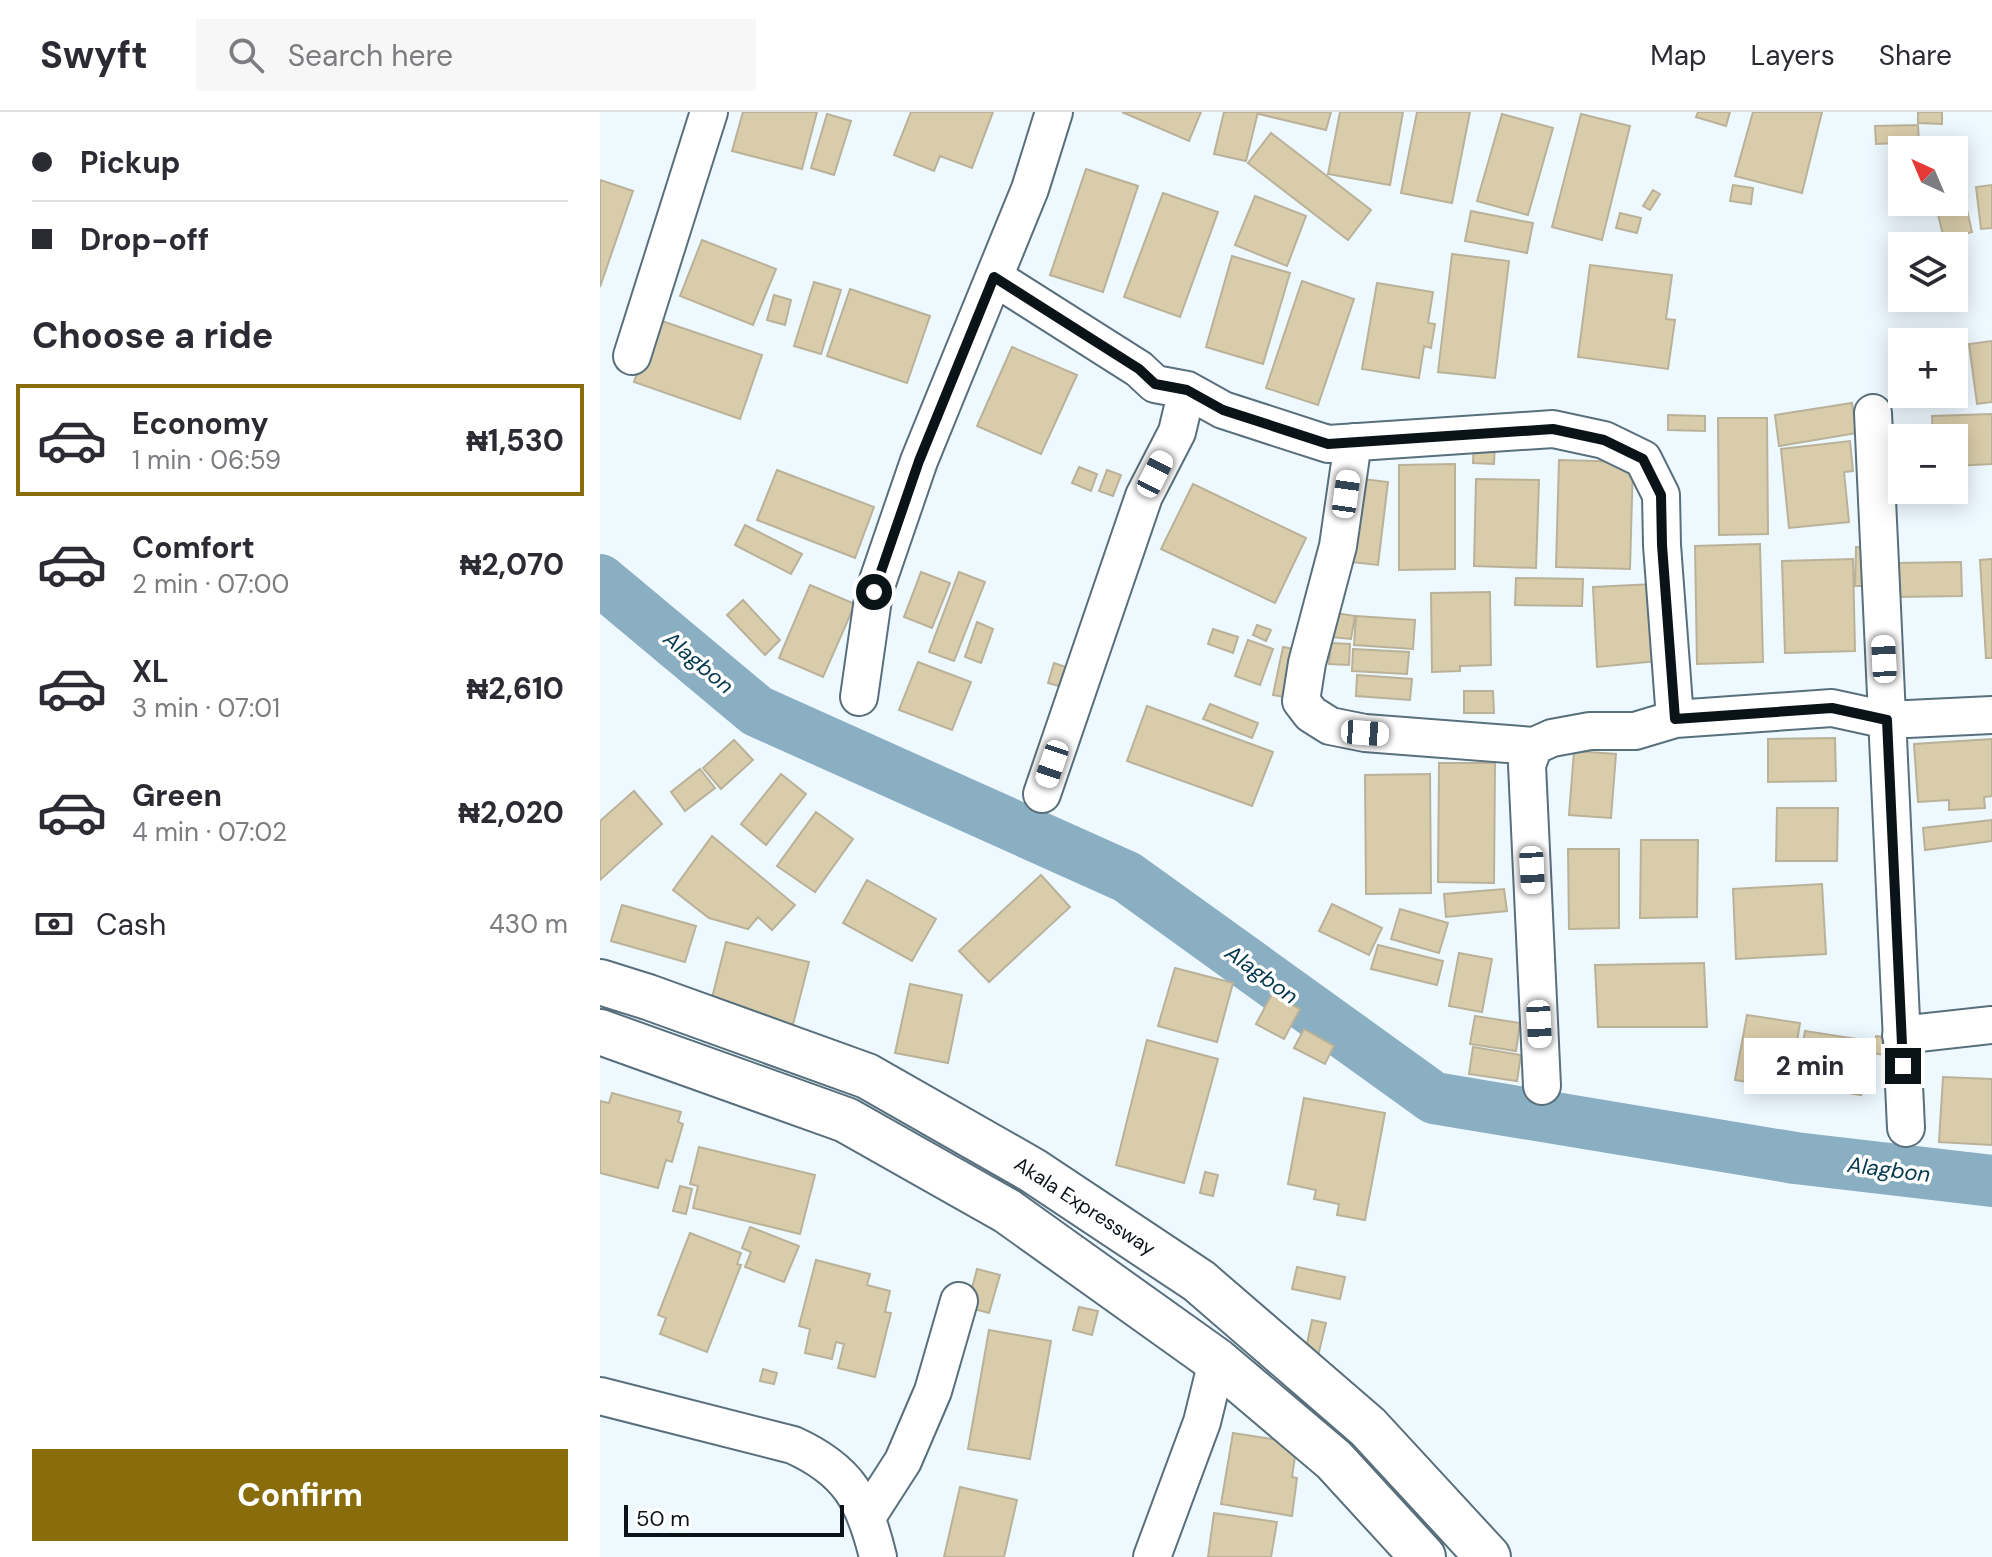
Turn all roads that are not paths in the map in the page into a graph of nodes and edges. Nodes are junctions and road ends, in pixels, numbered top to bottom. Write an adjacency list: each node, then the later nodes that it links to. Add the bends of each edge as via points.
1 (709, 112): 4 (street)
2 (1054, 112): 3 (street)
3 (994, 277): 5 (street, via 1155,384); 8 (street, via 919,461 874,592)
4 (632, 356)
5 (1187, 390): 7 (street, via 1223,410 1328,444); 13 (street, via 1177,432 1144,496)
6 (1873, 413): 11 (street)
7 (1353, 442): 10 (street, via 1553,429 1604,440 1643,459 1661,495); 12 (street, via 1338,546 1301,701 1330,726 1365,733)
8 (859, 697)
9 (1992, 715): 11 (street)
10 (1675, 719): 11 (street, via 1832,708); 12 (street, via 1635,731 1552,738)
11 (1887, 720): 17 (street)
12 (1534, 746): 19 (street, via 1527,765)
13 (1042, 794)
14 (600, 982): 15 (main road, Akala Expressway)
15 (648, 997): 18 (main road); 28 (main road, Akala Expressway, via 867,1076 1032,1170 1186,1272 1368,1427)
16 (1992, 1025): 17 (street)
17 (1901, 1035): 20 (street)
18 (617, 1037): 22 (main road, via 846,1120 1007,1211)
19 (1542, 1086)
20 (1906, 1128)
21 (959, 1301): 24 (street, via 933,1391 903,1461)
22 (1217, 1361): 26 (street, via 1202,1422); 27 (main road, via 1334,1460)
23 (600, 1396): 24 (street, via 793,1445 820,1457 845,1479)
24 (867, 1517): 25 (street)
25 (878, 1557)
26 (1152, 1557)
27 (1423, 1557)
28 (1488, 1557)

